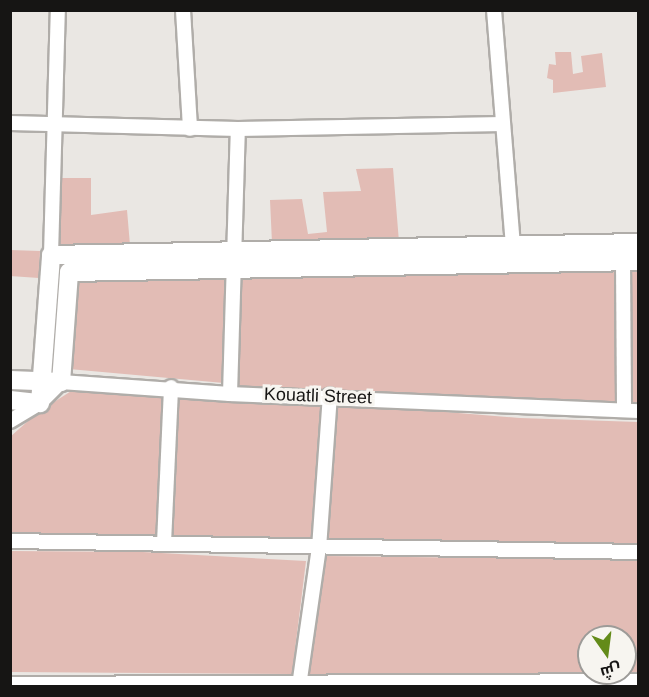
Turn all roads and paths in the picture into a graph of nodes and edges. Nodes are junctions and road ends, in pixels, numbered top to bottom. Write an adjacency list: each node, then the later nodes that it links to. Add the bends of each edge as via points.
1 (58, 10): 6 (street)
2 (183, 10): 7 (street)
3 (494, 10): 5 (street)
4 (10, 123): 6 (street)
5 (503, 124): 8 (street); 10 (street)
6 (54, 126): 7 (street); 11 (street)
7 (190, 129): 8 (street)
8 (238, 129): 12 (street)
9 (639, 243): 10 (main road)
10 (513, 244): 12 (main road)
11 (51, 255): 12 (main road); 15 (main road)
12 (235, 260): 13 (main road); 16 (main road, via 69,272); 18 (street)
13 (631, 261): 22 (street)
14 (10, 380): 15 (main road)
15 (42, 382): 16 (main road); 21 (main road)
16 (61, 382): 17 (street, Kouatli Street); 21 (street)
17 (171, 387): 18 (street, Kouatli Street); 26 (street)
18 (230, 394): 19 (street, Kouatli Street)
19 (330, 395): 22 (street, Kouatli Street); 27 (street)
20 (10, 400): 21 (main road)
21 (40, 403): 24 (street)
22 (624, 410): 23 (street, Kouatli Street)
23 (639, 411)
24 (10, 421)
25 (10, 541): 26 (street)
26 (164, 543): 27 (street)
27 (319, 548): 28 (street); 32 (street)
28 (639, 552)
29 (639, 681): 32 (street)
30 (10, 684): 31 (street)
31 (152, 684): 32 (street)
32 (299, 685)

